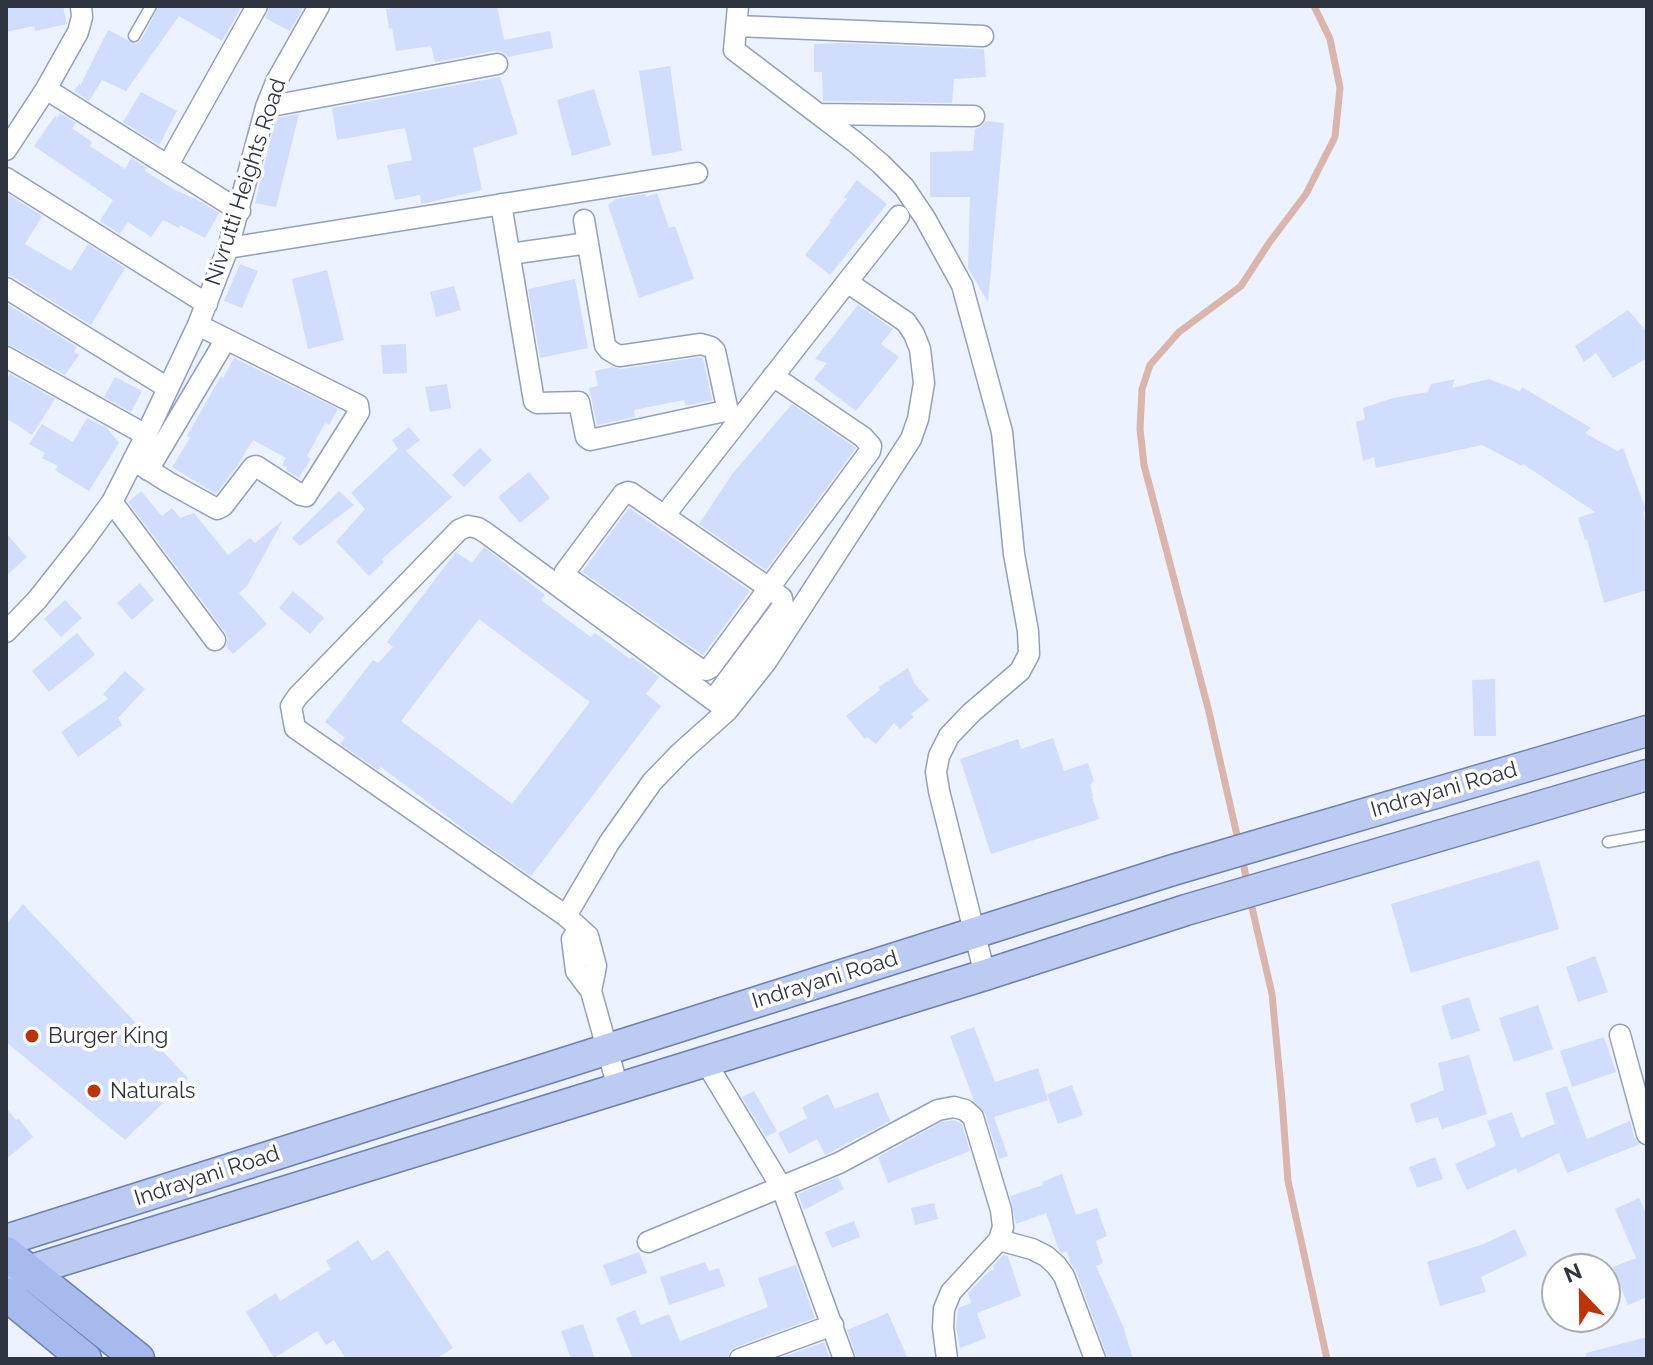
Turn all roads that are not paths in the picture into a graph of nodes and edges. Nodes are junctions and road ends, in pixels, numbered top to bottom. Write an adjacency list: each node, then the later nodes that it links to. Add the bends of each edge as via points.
1 (81, 6): 9 (street, via 78,32)
2 (151, 6): 6 (lane)
3 (257, 6): 14 (street)
4 (319, 6): 10 (street, Nivrutti Heights Road)
5 (737, 16): 7 (street); 11 (street, via 734,50)
6 (134, 36)
7 (983, 36)
8 (497, 64): 10 (street)
9 (46, 89): 13 (street); 14 (street)
10 (266, 107): 18 (street, Nivrutti Heights Road)
11 (818, 114): 12 (street); 45 (street, via 881,164 925,218 962,285 1002,432 1029,654 1020,671 949,736 936,772)
12 (974, 116)
13 (6, 150)
14 (168, 165): 18 (street)
15 (697, 173): 17 (street)
16 (6, 178): 26 (street)
17 (501, 204): 22 (street); 23 (street)
18 (240, 211): 22 (street, Nivrutti Heights Road)
19 (899, 216): 24 (street)
20 (584, 220): 21 (street)
21 (588, 243): 23 (street); 23 (street, via 609,350 619,356 711,347 725,411 590,440 579,402 534,401)
22 (228, 248): 26 (street, Nivrutti Heights Road)
23 (510, 254)
24 (847, 282): 30 (street); 39 (street, via 906,322 914,334 924,383 918,419 911,439 766,662)
25 (6, 288): 31 (street)
26 (207, 304): 27 (street, Nivrutti Heights Road)
27 (198, 325): 28 (street); 31 (street, Nivrutti Heights Road)
28 (226, 339): 33 (street); 33 (street, via 358,405 359,412 306,496 254,466 217,509)
29 (6, 357): 32 (street)
30 (773, 376): 35 (street); 36 (street, via 871,446)
31 (168, 388): 32 (street, Nivrutti Heights Road)
32 (146, 435): 33 (street, Nivrutti Heights Road)
33 (141, 465): 34 (street)
34 (112, 502): 37 (street); 38 (street)
35 (664, 516): 36 (street); 36 (street, via 624,493 566,575 703,670 710,668)
36 (769, 588): 39 (street, via 782,598 783,606)
37 (6, 632)
38 (215, 640)
39 (720, 705): 44 (street, via 652,782 609,843); 44 (street, via 486,533 468,526 291,706 295,728)
40 (1647, 731): 45 (main road, Indrayani Road)
41 (1647, 775): 46 (main road, Indrayani Road)
42 (1647, 835): 43 (lane)
43 (1608, 842)
44 (572, 922): 48 (street, via 576,971 591,991)
45 (975, 934): 46 (street); 48 (main road, Indrayani Road)
46 (985, 975): 49 (main road, Indrayani Road)
47 (1620, 1035): 51 (street)
48 (606, 1049): 50 (street); 53 (main road, Indrayani Road)
49 (705, 1061): 50 (main road, Indrayani Road); 52 (street)
50 (618, 1088): 56 (main road, Indrayani Road)
51 (1647, 1134)
52 (782, 1188): 54 (street, via 938,1110 954,1107 973,1117 1001,1210); 55 (street); 57 (street)
53 (6, 1240)
54 (999, 1240): 62 (street, via 951,1292 944,1309); 63 (street, via 1032,1249 1056,1265)
55 (648, 1242)
56 (12, 1276): 58 (highway); 59 (highway)
57 (833, 1325): 60 (street); 61 (street)
58 (85, 1359)
59 (138, 1359)
60 (740, 1359)
61 (844, 1359)
62 (947, 1359)
63 (1095, 1359)

